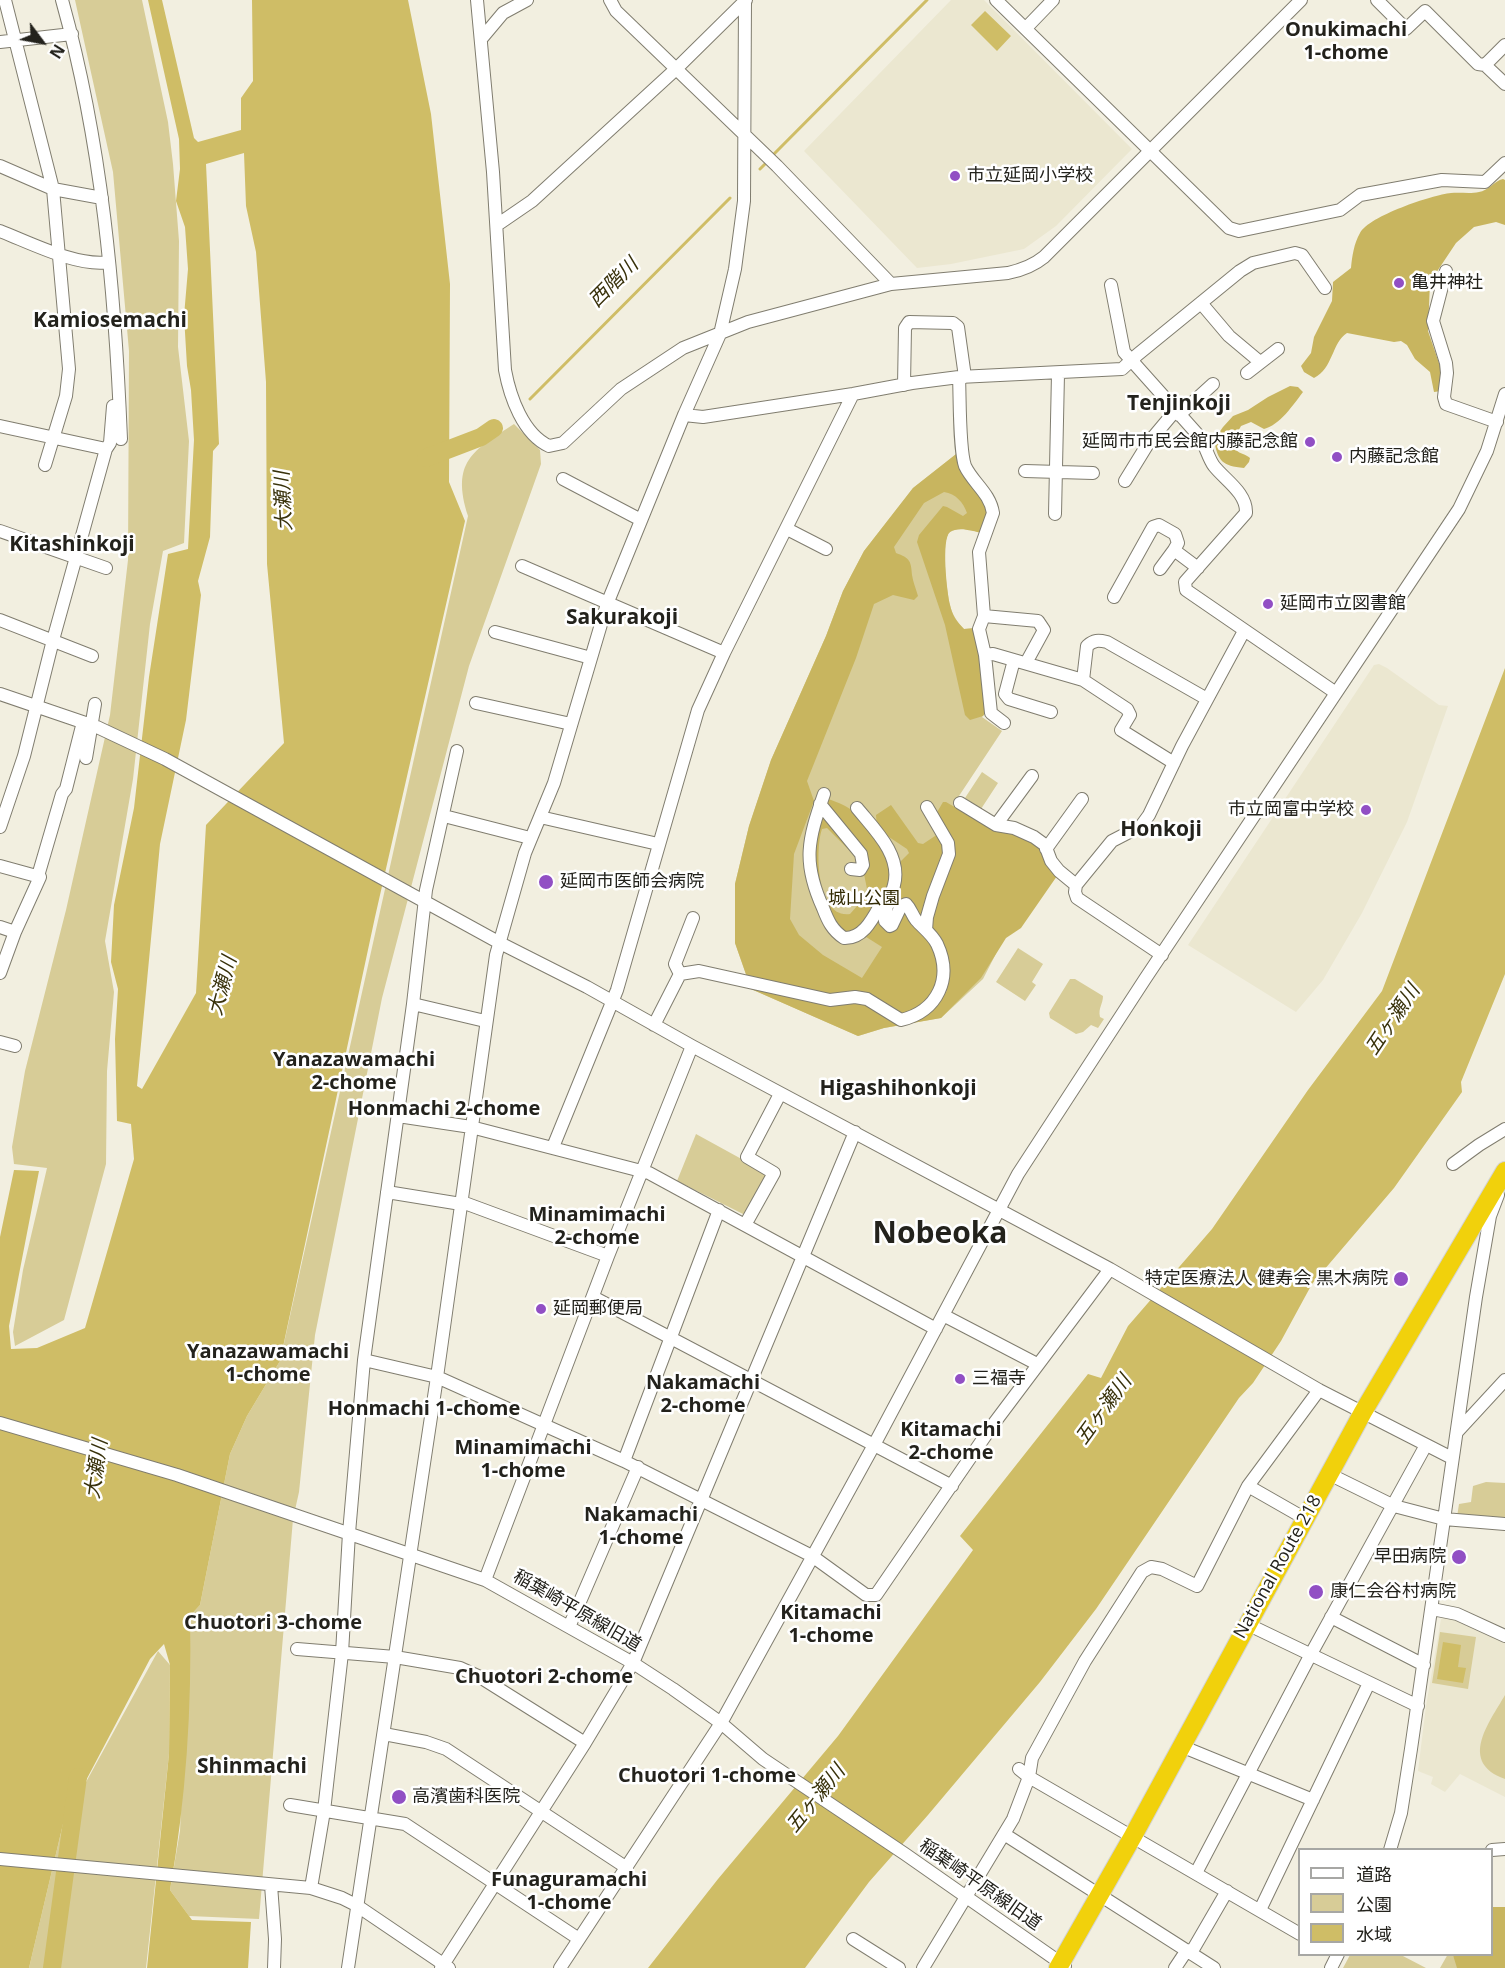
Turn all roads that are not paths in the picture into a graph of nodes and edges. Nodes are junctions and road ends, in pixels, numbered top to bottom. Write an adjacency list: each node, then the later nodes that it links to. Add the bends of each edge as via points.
1 (5, 0): 14 (street)
2 (62, 0): 12 (street)
3 (477, 0): 13 (street)
4 (527, 0): 13 (street, via 503,13)
5 (610, 0): 18 (street, via 616,11)
6 (745, 0): 18 (street); 20 (street)
7 (996, 0): 11 (street)
8 (1053, 0): 11 (street)
9 (1301, 0): 21 (street)
10 (1377, 0): 17 (street, via 1406,29 1425,10 1478,64)
11 (1026, 28): 21 (street)
12 (72, 34): 14 (street); 25 (street)
13 (482, 38): 26 (street)
14 (16, 40): 15 (street); 24 (street)
15 (0, 42)
16 (1505, 45): 17 (street)
17 (1485, 65): 19 (street)
18 (676, 69): 20 (street); 26 (street, via 532,201)
19 (1505, 84)
20 (746, 138): 31 (street); 35 (street, via 744,201 735,269)
21 (1150, 152): 22 (street, via 1229,228 1239,231 1340,210 1360,195 1442,180 1485,182); 31 (street, via 1035,264 1008,273)
22 (1505, 164)
23 (0, 166): 24 (street)
24 (53, 189): 25 (street); 28 (street)
25 (102, 198): 29 (street)
26 (497, 225): 35 (street, via 502,348 508,383 513,401 542,443 549,446 563,442 621,389 683,348)
27 (0, 231): 28 (street)
28 (58, 253): 29 (street, via 96,264); 51 (street, via 69,375)
29 (109, 262): 46 (street)
30 (1446, 271): 49 (street, via 1433,321 1446,363 1446,404)
31 (891, 284): 35 (street, via 748,322)
32 (1111, 285): 37 (street, via 1124,352)
33 (1326, 288): 34 (street, via 1302,255 1295,253 1253,264)
34 (1201, 303): 37 (street); 38 (street, via 1229,336)
35 (720, 334): 48 (street)
36 (1278, 349): 38 (street)
37 (1130, 362): 40 (street, via 1122,369); 47 (street)
38 (1260, 362): 39 (street)
39 (1247, 373)
40 (1058, 374): 41 (street); 56 (street)
41 (962, 377): 43 (street); 43 (street, via 957,327 953,323 909,322 905,328); 73 (street, via 965,465 987,496 993,513 979,552)
42 (1213, 384): 47 (street)
43 (904, 385): 44 (street)
44 (853, 394): 48 (street, via 703,417); 62 (street)
45 (1505, 394): 49 (street)
46 (119, 398): 52 (street); 53 (street, via 113,407)
47 (1177, 413): 59 (street, via 1149,442); 69 (street, via 1199,436 1212,464 1246,505 1246,513)
48 (684, 415): 61 (street)
49 (1497, 422): 85 (street, via 1459,509)
50 (0, 426): 51 (street)
51 (54, 437): 53 (street); 54 (street)
52 (121, 439)
53 (106, 449): 66 (street)
54 (45, 465)
55 (1025, 471): 56 (street)
56 (1055, 472): 57 (street); 60 (street)
57 (1093, 473)
58 (563, 479): 61 (street)
59 (1125, 481)
60 (1054, 514)
61 (641, 520): 72 (street)
62 (787, 529): 64 (street); 78 (street)
63 (0, 531): 66 (street)
64 (826, 549)
65 (1174, 550): 69 (street); 70 (street); 71 (street, via 1178,543 1175,534 1159,525 1153,527)
66 (76, 557): 68 (street); 77 (street)
67 (522, 566): 72 (street)
68 (106, 568)
69 (1198, 568): 75 (street, via 1185,582 1186,590)
70 (1160, 569)
71 (1114, 597)
72 (607, 604): 78 (street); 81 (street)
73 (984, 616): 79 (street, via 979,629); 82 (street, via 1042,624 1044,630)
74 (0, 620): 77 (street)
75 (1244, 631): 85 (street); 86 (street)
76 (495, 632): 81 (street)
77 (53, 640): 80 (street); 89 (street)
78 (724, 653): 107 (street, via 698,710)
79 (984, 655): 82 (street); 91 (street, via 991,713)
80 (92, 656)
81 (591, 658): 92 (street)
82 (1020, 662): 83 (street); 90 (street, via 1005,694 1009,699)
83 (1083, 680): 86 (street, via 1087,646 1093,641 1107,642); 96 (street, via 1127,709 1130,715 1121,730)
84 (0, 693): 89 (street)
85 (1336, 693): 120 (street)
86 (1208, 699): 96 (street)
87 (476, 703): 92 (street)
88 (95, 704): 93 (street)
89 (37, 706): 93 (street); 105 (street)
90 (1051, 712)
91 (1004, 723)
92 (571, 724): 103 (street)
93 (90, 725): 95 (street); 112 (street, via 62,794); 114 (street, via 165,759)
94 (457, 751): 102 (street)
95 (86, 758)
96 (1174, 763): 113 (street, via 1141,826 1112,841)
97 (1032, 776): 104 (street)
98 (1082, 799): 108 (street)
99 (960, 803): 104 (street)
100 (927, 807): 117 (street, via 948,843 949,854 933,896)
101 (856, 808): 111 (street, via 889,850)
102 (444, 816): 106 (street); 114 (street)
103 (540, 817): 106 (street); 107 (street)
104 (996, 825): 108 (street, via 1028,834)
105 (0, 827)
106 (530, 838): 119 (street)
107 (658, 844): 123 (street)
108 (1046, 849): 113 (street, via 1059,871)
109 (0, 866): 112 (street)
110 (851, 869): 111 (street, via 860,870 861,854 822,799 810,837 809,870 836,933 848,939 865,929)
111 (896, 874): 117 (street, via 885,921 892,925 901,906 906,904)
112 (38, 876): 118 (street)
113 (1076, 885): 120 (street, via 1077,898)
114 (426, 901): 119 (street); 124 (street)
115 (693, 918): 122 (street, via 675,964)
116 (0, 927): 118 (street)
117 (926, 930): 122 (street, via 942,960 942,987 932,1004 901,1020 867,999 830,1000 699,971)
118 (15, 932): 121 (street)
119 (500, 943): 123 (street); 125 (street)
120 (1162, 955): 142 (street)
121 (0, 973)
122 (680, 974): 126 (street)
123 (613, 1001): 126 (street); 135 (street)
124 (413, 1004): 125 (street); 131 (street)
125 (485, 1021): 132 (street)
126 (654, 1025): 129 (street)
127 (0, 1042): 128 (street)
128 (15, 1046)
129 (692, 1046): 130 (street); 137 (street)
130 (780, 1094): 134 (street); 143 (street, via 747,1157 774,1173)
131 (398, 1116): 132 (street); 139 (street)
132 (471, 1127): 135 (street); 140 (street)
133 (1505, 1129): 136 (street)
134 (855, 1132): 142 (street); 147 (street)
135 (553, 1147): 137 (street)
136 (1453, 1164)
137 (642, 1171): 141 (street); 146 (street)
138 (1505, 1173): 144 (highway, National Route 218); 145 (street, via 1490,1216)
139 (387, 1192): 140 (street); 153 (street)
140 (462, 1203): 146 (street); 155 (street)
141 (719, 1210): 143 (street); 152 (street)
142 (998, 1210): 148 (street); 150 (street)
143 (746, 1225): 147 (street)
144 (1468, 1233): 145 (street); 159 (highway, National Route 218)
145 (1483, 1254): 162 (street)
146 (608, 1256): 149 (street)
147 (803, 1256): 151 (street); 157 (street)
148 (1110, 1269): 154 (street); 158 (street)
149 (593, 1297): 152 (street); 161 (street)
150 (943, 1315): 151 (street); 154 (street)
151 (936, 1329): 163 (street)
152 (670, 1338): 157 (street); 166 (street)
153 (364, 1360): 155 (street); 176 (street)
154 (1037, 1364): 169 (street)
155 (437, 1377): 161 (street); 177 (street)
156 (1505, 1380): 162 (street)
157 (751, 1381): 163 (street); 171 (street)
158 (1319, 1390): 159 (street); 170 (street)
159 (1363, 1412): 164 (street); 168 (highway, National Route 218)
160 (0, 1423): 176 (street, 稲葉崎平原線旧道, via 177,1475)
161 (543, 1425): 166 (street); 179 (street)
162 (1457, 1432): 165 (street)
163 (874, 1445): 169 (street); 178 (street)
164 (1426, 1445): 165 (street); 172 (street)
165 (1452, 1458): 174 (street)
166 (624, 1461): 167 (street)
167 (638, 1467): 171 (street); 183 (street)
168 (1329, 1474): 172 (street); 173 (highway, National Route 218)
169 (952, 1486): 178 (street, via 876,1595 866,1595)
170 (1248, 1486): 173 (street); 197 (street, via 1197,1586 1162,1569 1151,1567 1142,1572 1085,1661)
171 (703, 1500): 178 (street); 189 (street)
172 (1394, 1506): 174 (street); 181 (street)
173 (1304, 1518): 182 (highway, National Route 218)
174 (1444, 1519): 175 (street); 180 (street)
175 (1505, 1524)
176 (349, 1533): 177 (street, 稲葉崎平原線旧道); 186 (street)
177 (410, 1555): 179 (street, 稲葉崎平原線旧道); 188 (street)
178 (812, 1556): 193 (street)
179 (485, 1580): 183 (street, 稲葉崎平原線旧道)
180 (1432, 1609): 184 (street, via 1457,1614); 190 (street)
181 (1331, 1617): 187 (street); 190 (street)
182 (1247, 1624): 187 (street); 196 (highway, National Route 218)
183 (569, 1627): 189 (street, 稲葉崎平原線旧道)
184 (1505, 1636)
185 (297, 1648): 186 (street)
186 (342, 1653): 188 (street); 201 (street)
187 (1311, 1654): 191 (street); 198 (street)
188 (395, 1657): 194 (street); 195 (street, via 460,1668 480,1677)
189 (633, 1663): 193 (street, 稲葉崎平原線旧道); 195 (street)
190 (1424, 1665): 192 (street)
191 (1369, 1683): 192 (street); 199 (street)
192 (1418, 1706): 206 (street, via 1401,1813)
193 (721, 1723): 208 (street); 215 (street, 稲葉崎平原線旧道, via 763,1759)
194 (384, 1734): 202 (street, via 446,1749); 203 (street)
195 (585, 1743): 202 (street)
196 (1181, 1746): 198 (street); 205 (highway, National Route 218)
197 (1024, 1773): 204 (street, via 1013,1819); 205 (street)
198 (1248, 1774): 199 (street); 209 (street)
199 (1312, 1800): 217 (street)
200 (290, 1805): 201 (street)
201 (324, 1811): 203 (street); 212 (street)
202 (542, 1812): 208 (street); 210 (street)
203 (371, 1818): 210 (street, via 405,1824); 216 (street)
204 (1004, 1834): 214 (street); 215 (street)
205 (1133, 1836): 209 (street); 214 (highway, National Route 218)
206 (1391, 1848)
207 (0, 1859): 211 (street)
208 (627, 1868): 219 (street)
209 (1196, 1873): 213 (street)
210 (496, 1884): 219 (street); 223 (street)
211 (269, 1885): 212 (street); 224 (street, via 274,1899)
212 (311, 1888): 216 (street)
213 (1227, 1891): 217 (street); 221 (street)
214 (1099, 1895): 221 (street); 222 (highway, National Route 218)
215 (966, 1897): 222 (street, 稲葉崎平原線旧道); 228 (street)
216 (356, 1905): 223 (street); 225 (street)
217 (1260, 1910): 218 (street)
218 (1298, 1933)
219 (579, 1939): 226 (street)
220 (853, 1939): 227 (street)
221 (1189, 1951): 229 (street); 230 (street)
222 (1062, 1966)
223 (444, 1967)
224 (274, 1968)
225 (348, 1968)
226 (560, 1968)
227 (899, 1968)
228 (923, 1968)
229 (1175, 1968)
230 (1214, 1968)

